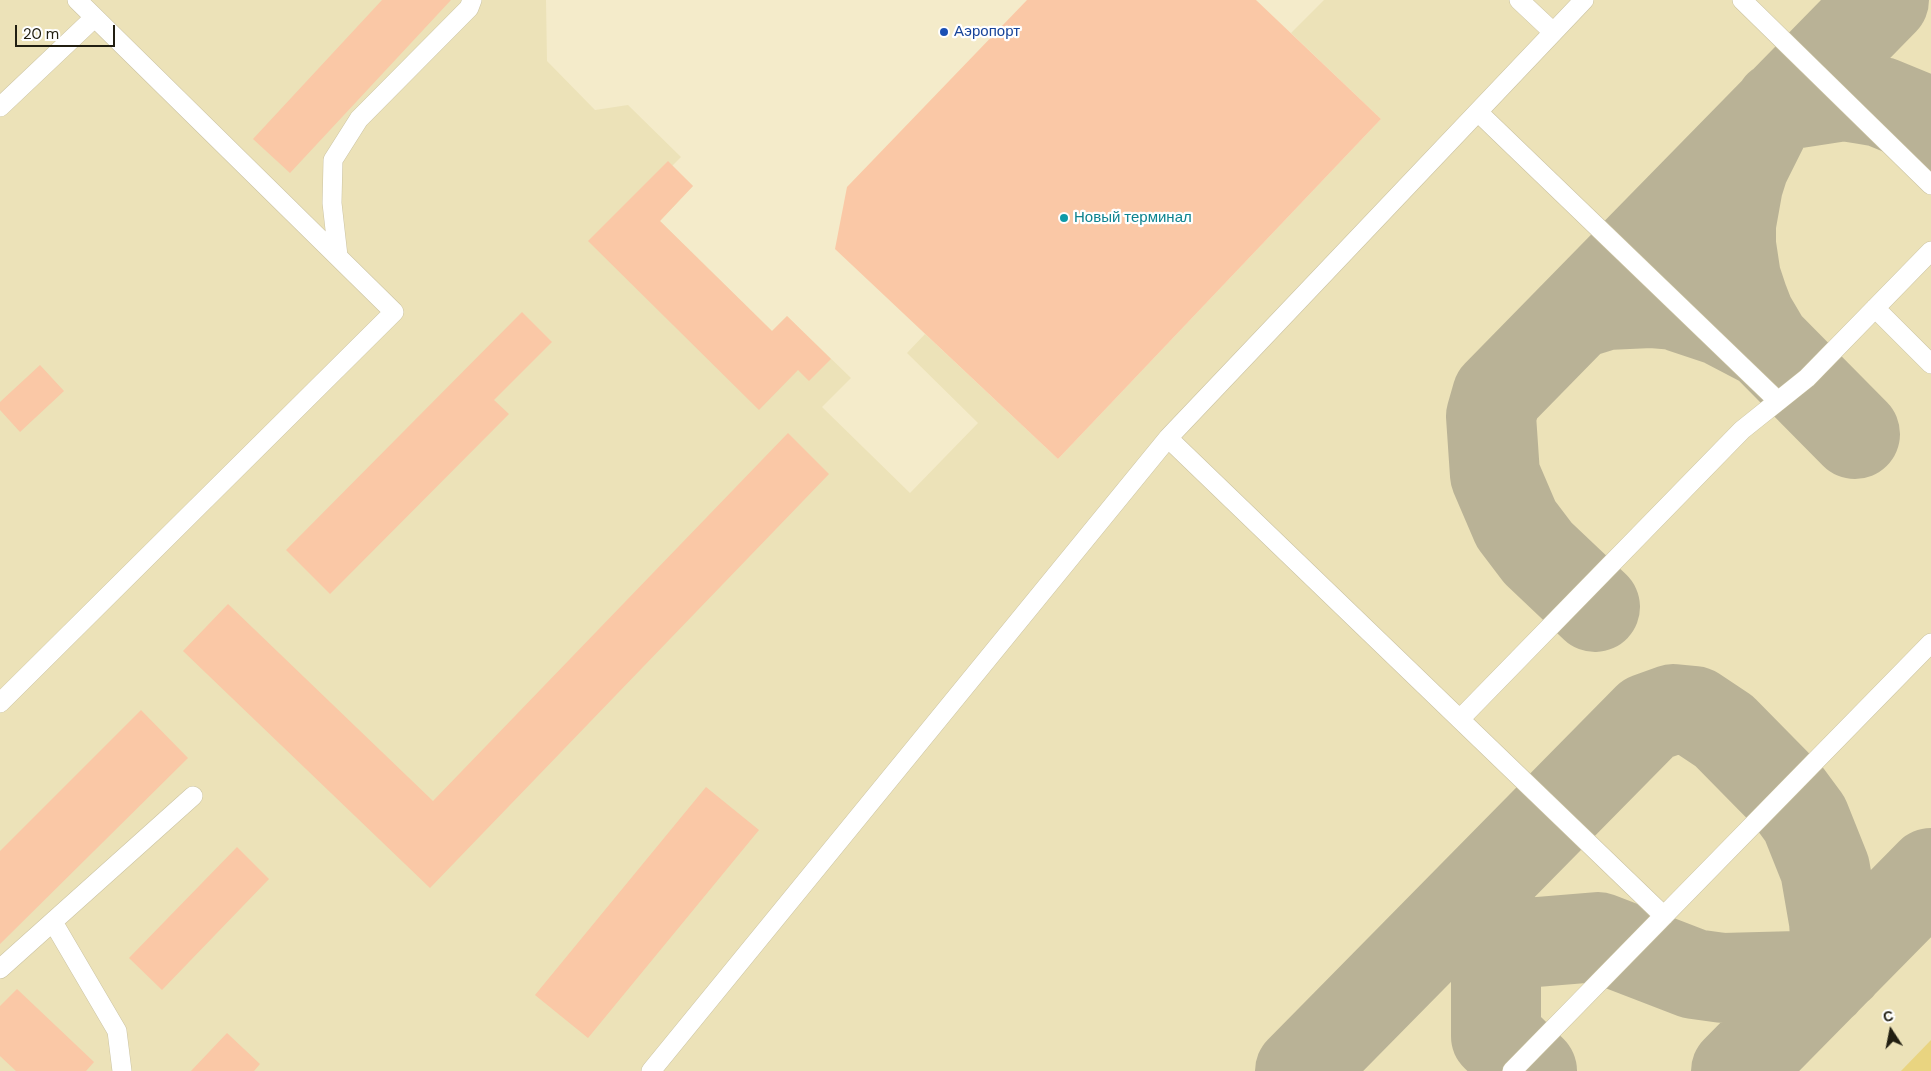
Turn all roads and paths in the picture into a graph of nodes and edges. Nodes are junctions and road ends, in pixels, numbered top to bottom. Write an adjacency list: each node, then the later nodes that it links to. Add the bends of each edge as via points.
1 (77, 0): 6 (lane)
2 (472, 0): 12 (lane, via 469,8 359,119 333,160 332,203)
3 (1519, 0): 7 (lane)
4 (1584, 0): 7 (lane)
5 (1742, 0): 10 (lane)
6 (94, 18): 8 (lane); 12 (lane)
7 (1553, 32): 9 (lane)
8 (0, 107)
9 (1478, 112): 15 (lane); 16 (lane)
10 (1931, 185)
11 (1931, 252): 13 (lane)
12 (338, 256): 18 (lane, via 394,312)
13 (1875, 308): 14 (lane); 15 (lane, via 1807,378)
14 (1931, 364)
15 (1778, 401): 19 (lane, via 1742,430)
16 (1168, 438): 19 (lane); 25 (lane)
17 (1931, 643): 21 (lane)
18 (0, 703)
19 (1460, 719): 21 (lane)
20 (193, 796): 22 (lane)
21 (1664, 916): 26 (lane)
22 (53, 922): 23 (lane); 24 (lane, via 117,1031)
23 (0, 969)
24 (122, 1071)
25 (651, 1071)
26 (1512, 1071)

